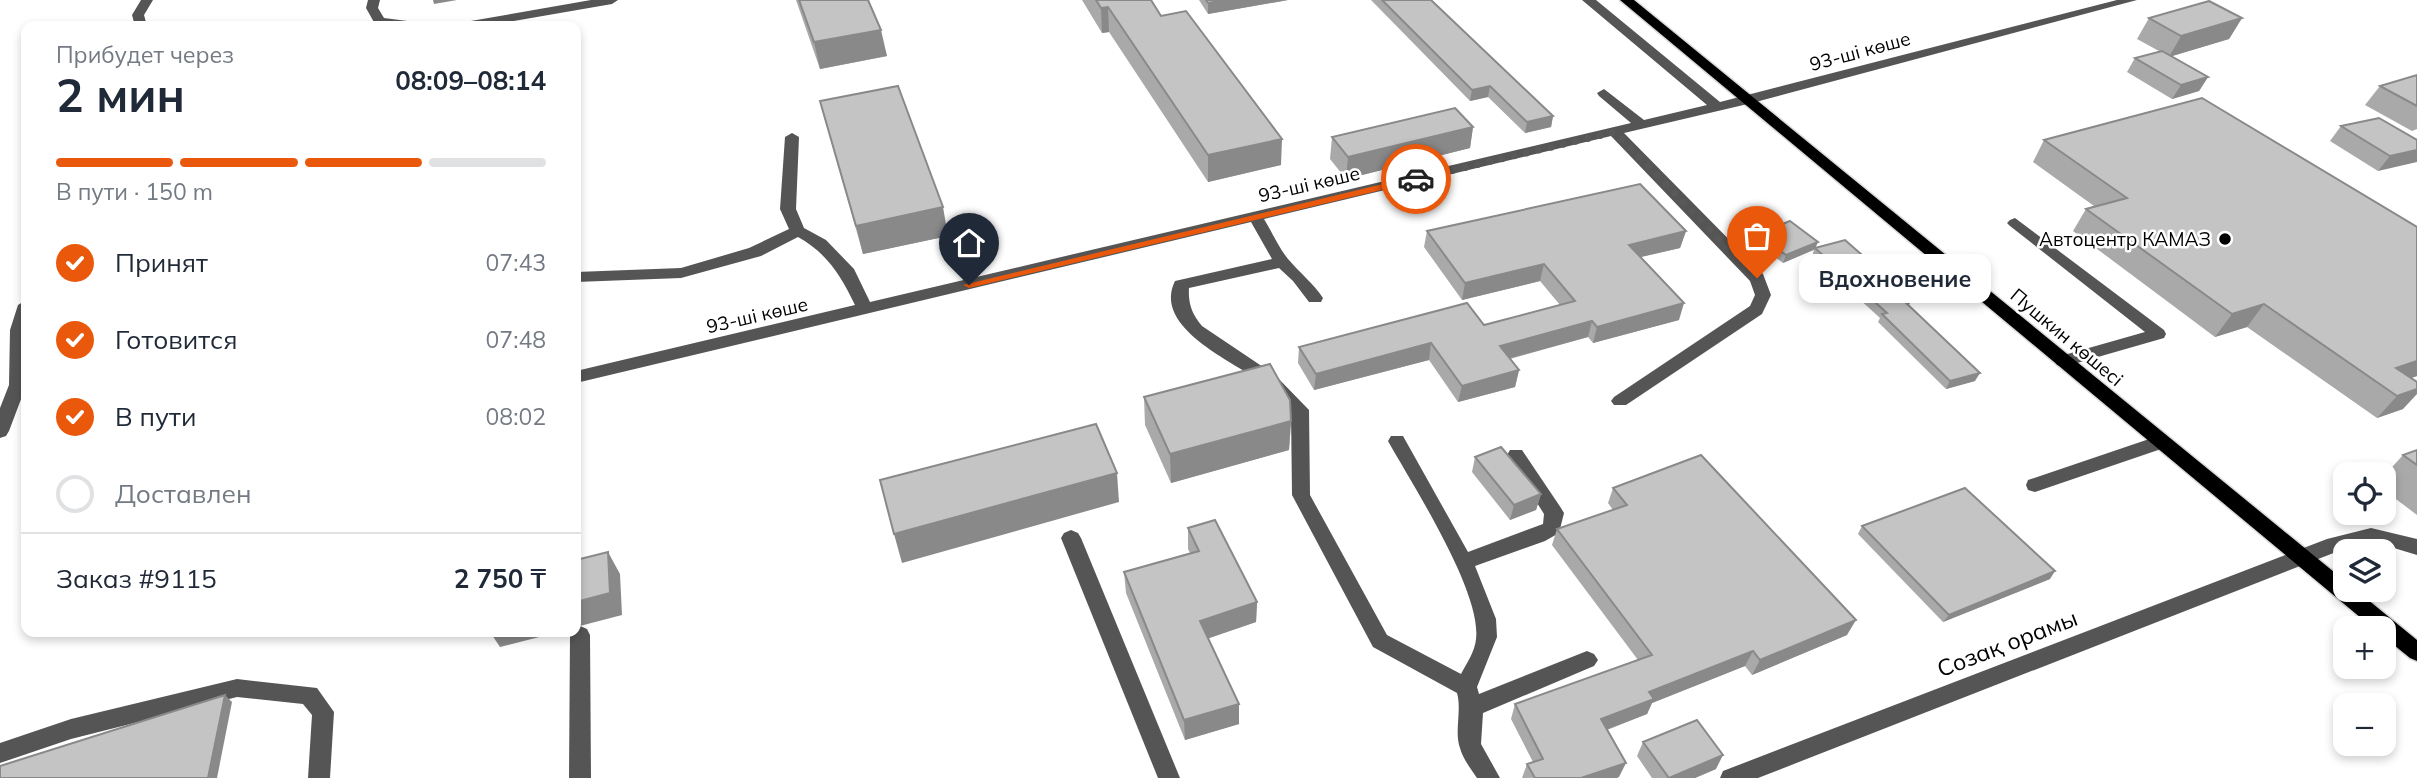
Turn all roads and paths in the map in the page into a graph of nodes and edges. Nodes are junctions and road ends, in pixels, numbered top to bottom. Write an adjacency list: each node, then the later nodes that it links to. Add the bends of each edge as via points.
1 (147, 0): 7 (lane, via 138,15)
2 (373, 0): 8 (lane, via 372,8 379,20)
3 (612, 0): 9 (lane)
4 (1588, 0): 12 (lane)
5 (1626, 0): 11 (main road, Пушкин көшесі)
6 (2131, 0): 11 (lane, 93-ші көше)
7 (140, 21)
8 (385, 21)
9 (493, 21)
10 (1604, 93): 13 (lane)
11 (1746, 100): 12 (lane, 93-ші көше); 24 (main road, Пушкин көшесі)
12 (1717, 107): 13 (lane, 93-ші көше)
13 (1642, 125): 14 (lane, 93-ші көше)
14 (1615, 132): 16 (lane, 93-ші көше); 26 (lane, via 1764,290 1764,301 1755,310)
15 (792, 136): 18 (lane, via 788,209)
16 (1255, 217): 19 (lane); 22 (lane, 93-ші көше)
17 (2015, 223): 24 (lane, via 2158,334)
18 (798, 231): 20 (lane, via 755,252 681,273); 22 (lane, via 821,243 848,273)
19 (1283, 262): 21 (lane); 39 (lane, via 1181,285 1181,309 1201,335 1268,379 1300,410 1301,495 1380,641)
20 (581, 277)
21 (1315, 299)
22 (864, 309): 25 (lane, 93-ші көше)
23 (21, 321): 27 (lane, via 18,385)
24 (2063, 361): 29 (main road, Пушкин көшесі)
25 (581, 376)
26 (1620, 401)
27 (0, 431)
28 (1397, 441): 35 (lane)
29 (2161, 442): 31 (lane); 34 (main road, Пушкин көшесі)
30 (1516, 455): 35 (lane, via 1554,513 1552,528)
31 (2035, 485)
32 (1071, 538): 43 (lane)
33 (2417, 547): 34 (lane, Созақ орамы, via 2381,536 2354,535)
34 (2303, 558): 37 (main road, Пушкин көшесі); 45 (lane, Созақ орамы)
35 (1464, 562): 39 (lane, via 1485,615 1487,637)
36 (580, 637): 42 (lane)
37 (2417, 652)
38 (1587, 660): 39 (lane)
39 (1469, 697): 44 (lane, via 1470,746)
40 (0, 753): 41 (lane, via 71,729 237,688 274,690 309,695 323,712)
41 (319, 778)
42 (580, 778)
43 (1169, 778)
44 (1489, 778)
45 (1731, 778)

